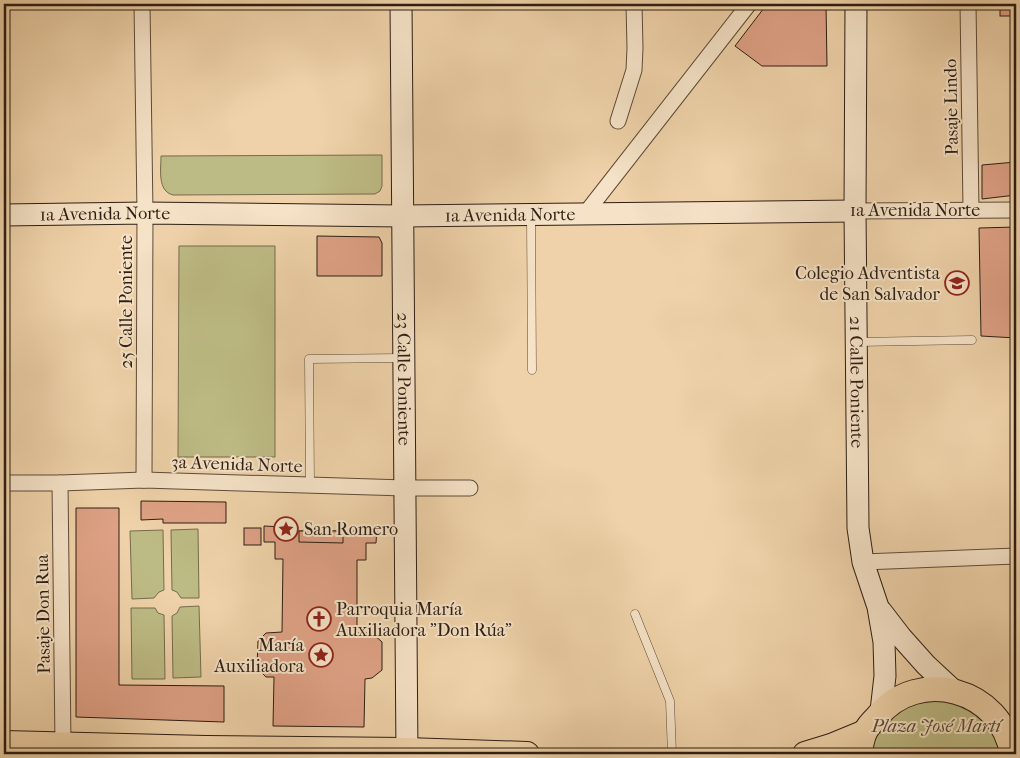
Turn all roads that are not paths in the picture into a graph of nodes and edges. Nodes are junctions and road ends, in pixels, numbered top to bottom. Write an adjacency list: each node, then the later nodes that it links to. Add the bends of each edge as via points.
1 (142, 4): 11 (street, 25 Calle Poniente)
2 (402, 4): 15 (street, 23 Calle Poniente)
3 (634, 4): 7 (street, via 634,70)
4 (749, 4): 13 (street)
5 (856, 4): 10 (street, 21 Calle Poniente)
6 (968, 4): 8 (street, Pasaje Lindo)
7 (618, 121)
8 (971, 210): 9 (street, 1a Avenida Norte); 10 (street, 1a Avenida Norte)
9 (1016, 210)
10 (855, 211): 13 (street, 1a Avenida Norte); 17 (street, 21 Calle Poniente)
11 (145, 213): 14 (street, 1a Avenida Norte); 15 (street, 1a Avenida Norte); 20 (street, 25 Calle Poniente)
12 (531, 214): 13 (street, 1a Avenida Norte); 15 (street, 1a Avenida Norte); 19 (lane)
13 (585, 214)
14 (4, 215)
15 (403, 216): 18 (street, 23 Calle Poniente)
16 (972, 340): 17 (lane)
17 (856, 342): 27 (street, 21 Calle Poniente, via 858,528)
18 (404, 358): 23 (lane, via 309,359); 24 (street, 23 Calle Poniente)
19 (532, 370)
20 (144, 480): 22 (street, 3a Avenida Norte); 23 (street, 3a Avenida Norte)
21 (4, 483): 22 (street, 3a Avenida Norte)
22 (60, 484): 36 (street, Pasaje Don Rua)
23 (310, 485): 24 (street, 3a Avenida Norte)
24 (405, 488): 25 (street, 3a Avenida Norte); 38 (street, 23 Calle Poniente)
25 (470, 488)
26 (1016, 556): 27 (street)
27 (863, 562): 28 (street, 21 Calle Poniente)
28 (878, 607): 30 (street, 21 Calle Poniente, via 926,665); 31 (street, 21 Calle Poniente, via 884,642)
29 (635, 614): 40 (lane, via 670,701)
30 (954, 691): 31 (main road, via 938,689 908,694); 32 (main road, via 969,696)
31 (882, 711): 35 (main road)
32 (992, 714): 33 (main road); 42 (main road, via 1007,736)
33 (1016, 724)
34 (4, 743): 36 (main road)
35 (862, 743): 41 (main road, via 831,746)
36 (63, 745): 37 (main road)
37 (206, 751): 38 (main road)
38 (407, 752): 39 (main road)
39 (527, 754)
40 (672, 754)
41 (805, 754)
42 (1012, 754)

